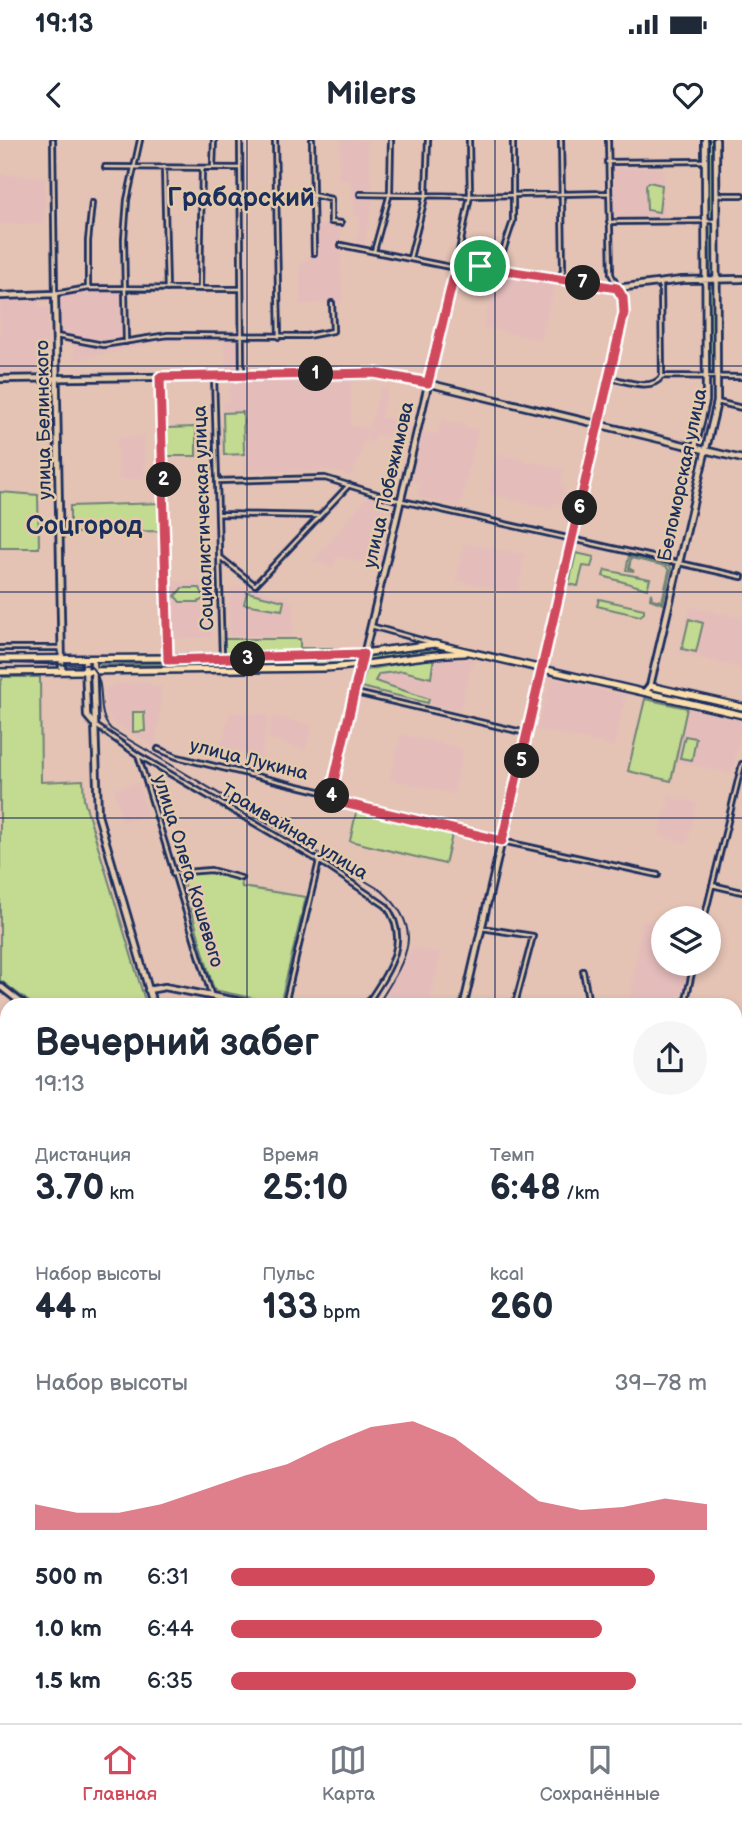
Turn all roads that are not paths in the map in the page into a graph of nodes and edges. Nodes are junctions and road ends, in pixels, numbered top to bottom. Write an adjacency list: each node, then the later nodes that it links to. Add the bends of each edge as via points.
1 (53, 140): 57 (street, улица Белинского)
2 (140, 140): 20 (street)
3 (214, 140): 21 (street)
4 (240, 140): 22 (street)
5 (275, 140): 32 (street)
6 (313, 140): 29 (street)
7 (391, 140): 24 (street)
8 (428, 140): 27 (street)
9 (469, 140): 33 (street, улица Побежимова)
10 (513, 140): 28 (street)
11 (561, 140): 25 (street)
12 (608, 140): 16 (street)
13 (705, 140): 15 (main road, Беломорская улица)
14 (716, 140): 30 (main road, Беломорская улица)
15 (705, 161): 16 (street); 36 (main road, Беломорская улица)
16 (607, 162): 23 (street)
17 (105, 167): 20 (street)
18 (164, 167): 19 (street); 20 (street); 54 (street)
19 (202, 167): 21 (street); 55 (street)
20 (134, 168): 53 (street, via 124,239)
21 (213, 168): 22 (street)
22 (240, 168): 34 (street)
23 (608, 192): 25 (street); 38 (street)
24 (390, 193): 26 (street); 27 (street); 41 (street)
25 (561, 193): 28 (street); 46 (street, via 563,270)
26 (360, 194)
27 (426, 194): 33 (street); 43 (street)
28 (514, 194): 33 (street); 45 (street, via 513,221)
29 (312, 195): 32 (street); 39 (street, via 331,199 331,222); 42 (street)
30 (716, 195): 31 (street); 37 (main road, Беломорская улица)
31 (742, 195)
32 (277, 196): 34 (street); 62 (street)
33 (470, 196): 44 (street, улица Побежимова)
34 (240, 198): 56 (street)
35 (92, 203): 51 (street)
36 (706, 221): 37 (street); 38 (street); 48 (main road, Беломорская улица)
37 (717, 221): 49 (main road, Беломорская улица)
38 (609, 222): 52 (street, via 611,274)
39 (341, 223)
40 (341, 245): 41 (street)
41 (374, 251): 43 (street)
42 (314, 253)
43 (410, 258): 44 (street)
44 (456, 265): 45 (main road); 74 (main road, улица Побежимова)
45 (497, 269): 46 (main road)
46 (559, 279): 52 (main road)
47 (742, 279): 49 (main road)
48 (707, 280): 49 (main road); 50 (main road); 68 (main road, Беломорская улица)
49 (717, 280): 69 (main road, Беломорская улица)
50 (661, 284): 52 (main road); 66 (street)
51 (88, 288): 53 (street); 57 (street)
52 (617, 288): 71 (street, via 624,313)
53 (126, 289): 54 (street); 63 (street)
54 (167, 289): 55 (street)
55 (200, 289): 56 (street)
56 (241, 289): 61 (street)
57 (55, 294): 58 (main road); 60 (main road, улица Белинского)
58 (0, 296)
59 (332, 303): 62 (street, via 333,331)
60 (57, 336): 63 (street, via 103,345); 73 (main road, улица Белинского)
61 (242, 336): 62 (street); 63 (street, via 168,335); 64 (street)
62 (279, 337)
63 (125, 343)
64 (242, 375): 65 (main road); 74 (main road, via 374,373)
65 (214, 376): 67 (main road); 81 (street, Социалистическая улица)
66 (662, 376): 68 (street); 71 (street, via 649,385)
67 (160, 377): 73 (main road); 101 (street)
68 (707, 377): 69 (street); 78 (main road, Беломорская улица)
69 (718, 377): 70 (street); 75 (main road, Беломорская улица)
70 (742, 377)
71 (609, 378): 77 (street)
72 (0, 379): 73 (main road)
73 (58, 379): 93 (main road, улица Белинского)
74 (428, 383): 77 (main road); 83 (main road, улица Побежимова)
75 (717, 402): 76 (street); 79 (main road, Беломорская улица)
76 (742, 408)
77 (598, 424): 78 (main road); 86 (main road)
78 (695, 447): 79 (main road)
79 (704, 450): 80 (main road); 88 (main road, Беломорская улица)
80 (742, 459)
81 (217, 481): 82 (street, via 325,478); 84 (street, Социалистическая улица)
82 (349, 485): 83 (street); 85 (street)
83 (401, 499): 86 (street); 90 (main road, улица Побежимова)
84 (218, 514): 85 (street); 87 (street, Социалистическая улица)
85 (320, 516): 87 (street, via 255,584)
86 (573, 537): 88 (street); 103 (main road)
87 (220, 557): 97 (street, Социалистическая улица)
88 (679, 562): 89 (street); 108 (main road, Беломорская улица)
89 (742, 576)
90 (370, 626): 91 (street); 94 (main road, улица Побежимова)
91 (435, 644): 94 (main road); 95 (main road)
92 (0, 648): 93 (street)
93 (62, 648): 98 (main road, улица Белинского)
94 (363, 654): 97 (main road); 102 (main road, улица Побежимова)
95 (477, 654): 102 (main road, via 427,654); 103 (main road)
96 (0, 659): 98 (main road)
97 (222, 659): 101 (main road)
98 (62, 660): 99 (main road); 105 (main road, улица Белинского)
99 (85, 660): 100 (main road); 107 (main road)
100 (93, 660): 101 (main road); 104 (main road)
101 (168, 660)
102 (360, 666): 104 (main road); 110 (main road, улица Побежимова)
103 (543, 669): 109 (main road); 114 (main road)
104 (93, 670): 107 (main road); 113 (main road)
105 (62, 671): 106 (main road); 107 (main road)
106 (0, 672)
107 (85, 672): 113 (main road, via 87,716)
108 (650, 686): 109 (main road); 111 (main road)
109 (645, 692): 112 (main road)
110 (356, 693): 114 (street); 118 (main road, улица Побежимова)
111 (742, 708)
112 (742, 715)
113 (94, 724): 116 (street, Трамвайная улица); 131 (main road, via 98,815)
114 (528, 734): 119 (main road)
115 (158, 749): 118 (street, улица Лукина)
116 (138, 755): 120 (street, Трамвайная улица); 121 (street, улица Олега Кошевого)
117 (742, 764): 124 (street)
118 (331, 794): 119 (main road, улица Лукина, via 335,801)
119 (502, 841): 122 (street, улица Лукина); 127 (main road)
120 (319, 862): 136 (street); 137 (street, Трамвайная улица, via 386,906 398,929 396,954)
121 (173, 873): 123 (street, via 211,870); 132 (street, улица Олега Кошевого)
122 (658, 874)
123 (241, 878)
124 (712, 885): 125 (street); 126 (street)
125 (742, 892)
126 (707, 906)
127 (482, 928): 138 (main road); 139 (street, via 533,936)
128 (583, 971): 140 (street)
129 (691, 976): 141 (street)
130 (0, 986): 133 (main road)
131 (149, 990): 132 (main road, via 165,987); 134 (main road)
132 (211, 994): 135 (main road)
133 (15, 998)
134 (151, 998)
135 (227, 998)
136 (286, 998)
137 (370, 998)
138 (465, 998)
139 (517, 998)
140 (588, 998)
141 (686, 998)

